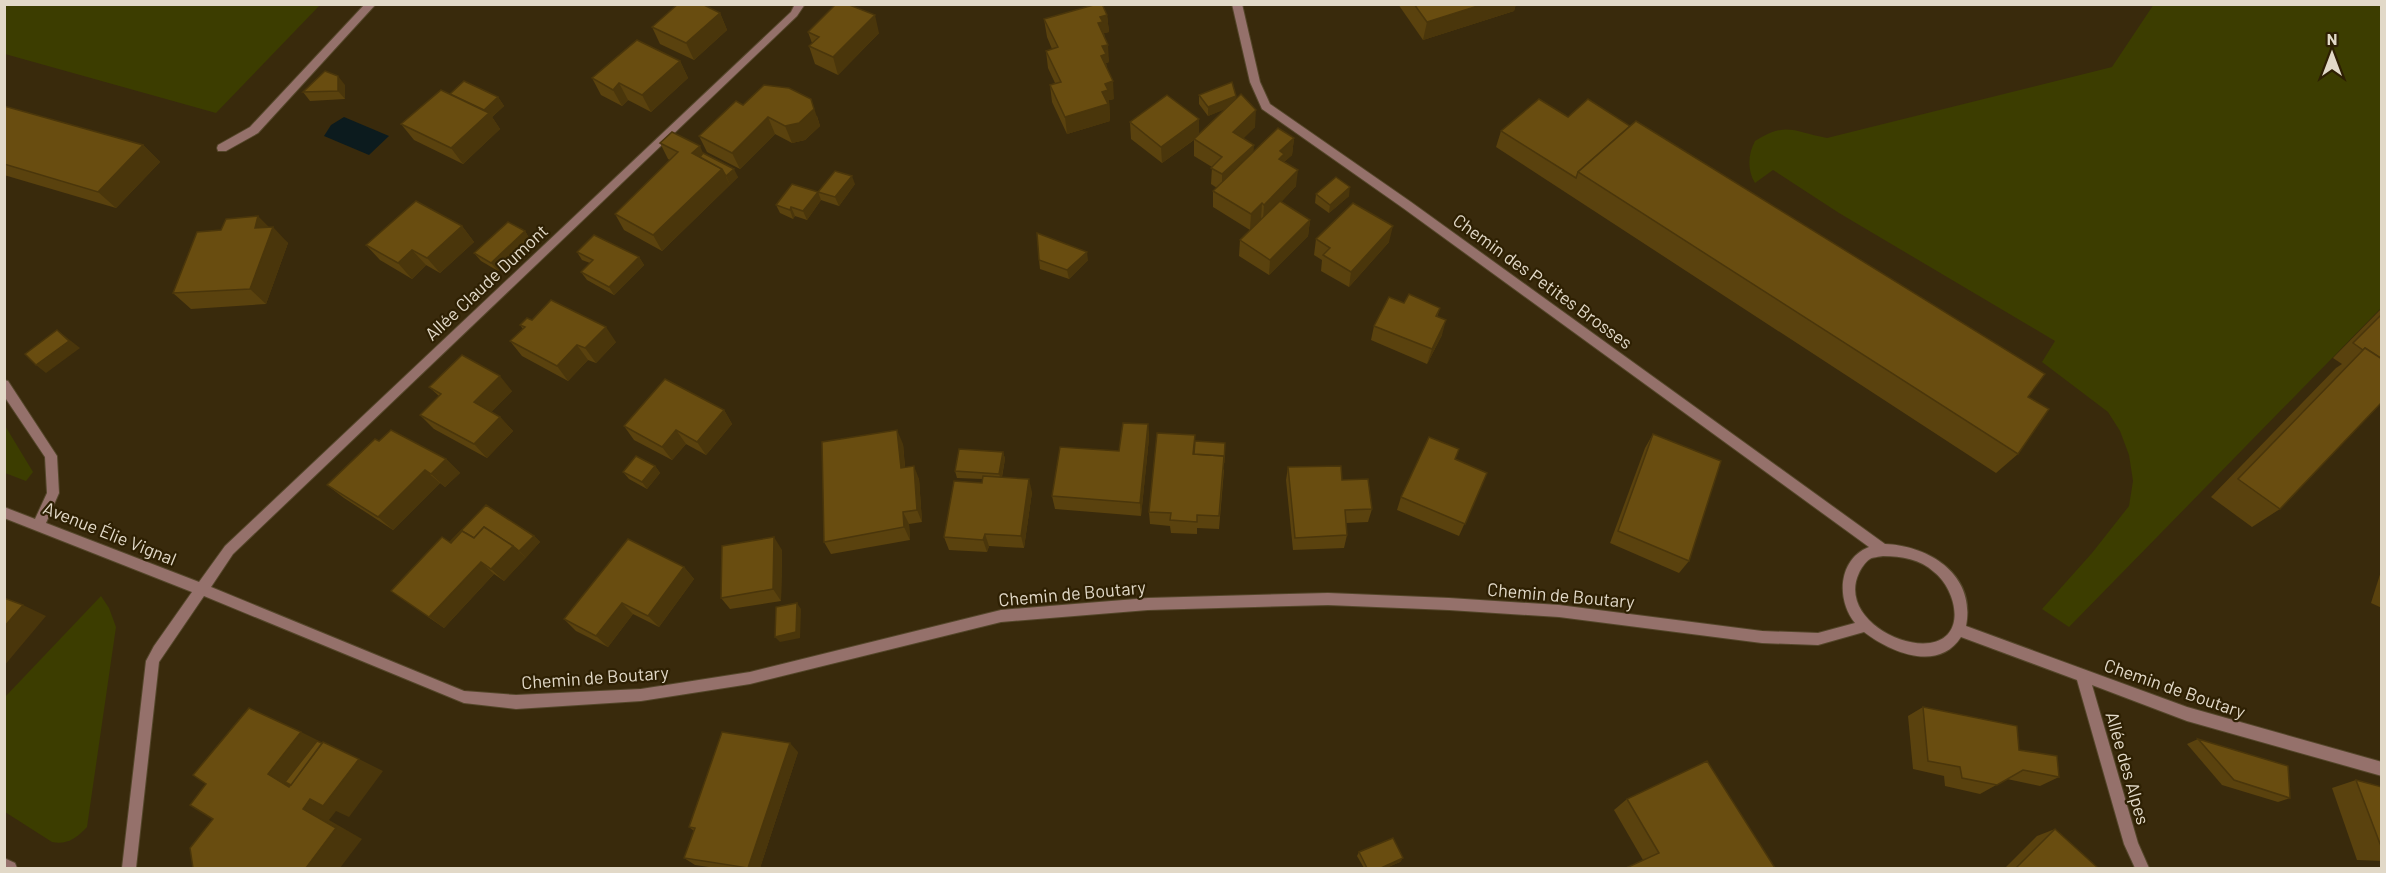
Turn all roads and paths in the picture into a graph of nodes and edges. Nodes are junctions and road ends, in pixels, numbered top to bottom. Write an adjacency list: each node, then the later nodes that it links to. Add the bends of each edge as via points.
1 (371, 4): 4 (street, via 254,130)
2 (800, 4): 9 (street, Allée Claude Dumont, via 794,15 229,550)
3 (1237, 4): 8 (street, Chemin des Petites Brosses, via 1254,82 1266,106)
4 (222, 148)
5 (4, 385): 7 (street, via 51,456 53,493)
6 (4, 512): 7 (street, Avenue Élie Vignal)
7 (39, 524): 9 (street, Avenue Élie Vignal)
8 (1883, 550): 10 (street, via 1864,555 1853,569 1847,587); 11 (street, via 1904,550 1945,573 1963,612)
9 (202, 590): 10 (street, Chemin de Boutary, via 464,697 516,702 641,695 750,678 1001,616 1148,603 1317,599 1449,603 1559,611 1762,637 1818,639); 16 (street, Allée Claude Dumont, via 153,661)
10 (1864, 626): 11 (street, via 1906,651 1929,651 1948,644)
11 (1960, 630): 12 (street, Chemin de Boutary)
12 (2082, 675): 13 (street, Chemin de Boutary, via 2187,714); 17 (street, Allée des Alpes, via 2131,844)
13 (2382, 769)
14 (4, 865): 15 (street)
15 (10, 868)
16 (129, 868)
17 (2142, 868)

